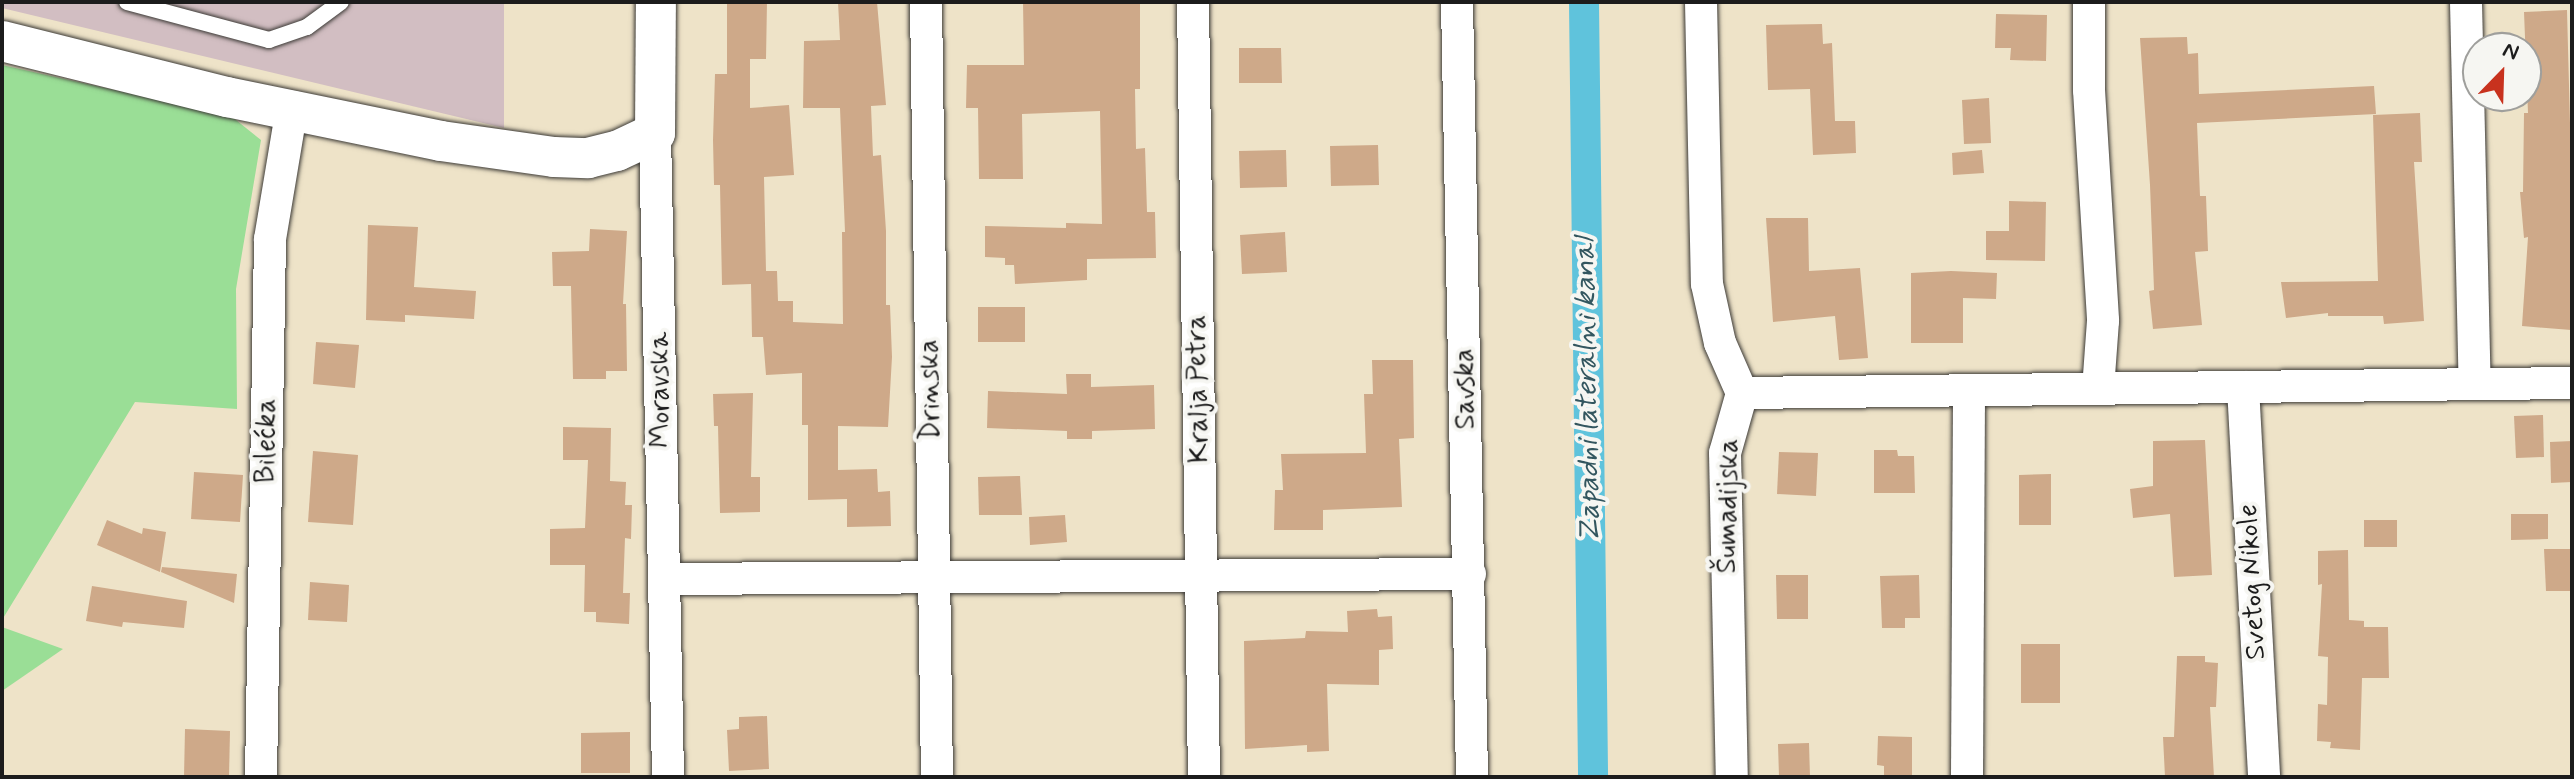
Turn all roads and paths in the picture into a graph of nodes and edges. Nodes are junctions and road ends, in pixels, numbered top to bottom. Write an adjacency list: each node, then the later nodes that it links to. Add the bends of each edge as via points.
1 (127, 2): 2 (lane, via 269,40 307,27)
2 (341, 2)
3 (656, 2): 12 (street, Moravska)
4 (926, 2): 21 (street, Drinska)
5 (1193, 2): 20 (street, Kralja Petra)
6 (1457, 2): 19 (street, Savska)
7 (1701, 2): 18 (street, via 1707,284 1720,343)
8 (2089, 2): 16 (street, via 2103,321)
9 (2466, 2): 14 (street)
10 (2, 41): 11 (street, via 227,97)
11 (292, 107): 12 (street, via 441,141 554,157 588,158); 23 (street, Bilećka, via 270,239)
12 (655, 133): 22 (street, Moravska)
13 (2572, 383): 14 (street)
14 (2475, 384): 15 (street)
15 (2243, 387): 16 (street); 30 (street, Svetog Nikole)
16 (2098, 389): 17 (street)
17 (1969, 390): 18 (street); 29 (street)
18 (1742, 393): 28 (street, Šumadijska, via 1725,453)
19 (1470, 574): 20 (street); 27 (street, Savska)
20 (1202, 576): 21 (street); 26 (street, Kralja Petra)
21 (933, 577): 22 (street); 25 (street, Drinska)
22 (664, 579): 24 (street, Moravska)
23 (261, 777)
24 (668, 777)
25 (937, 777)
26 (1204, 777)
27 (1472, 777)
28 (1732, 777)
29 (1967, 777)
30 (2264, 777)

